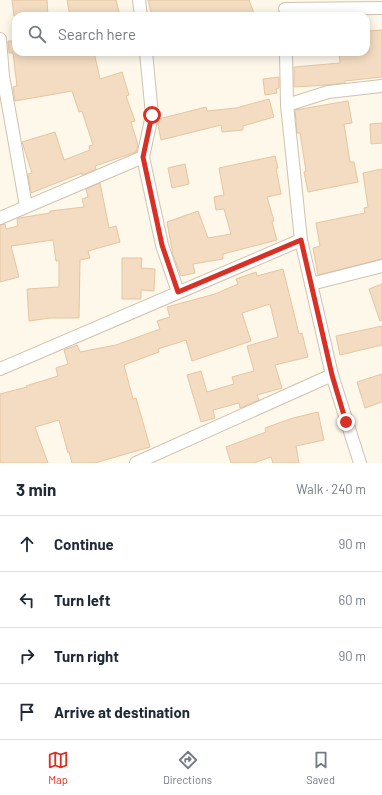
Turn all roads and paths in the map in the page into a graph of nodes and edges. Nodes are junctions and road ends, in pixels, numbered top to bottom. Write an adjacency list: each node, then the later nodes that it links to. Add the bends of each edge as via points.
1 (139, 0): 4 (street)
2 (284, 8): 3 (street)
3 (382, 8)
4 (140, 12)
5 (0, 39): 11 (street, via 3,76)
6 (146, 56): 10 (street, via 152,115)
7 (286, 56): 9 (street)
8 (382, 86): 9 (street, via 328,92)
9 (287, 105): 13 (street)
10 (143, 157): 11 (street); 16 (street, via 162,245)
11 (26, 206): 12 (street)
12 (0, 218)
13 (301, 240): 15 (street); 16 (street)
14 (382, 266): 15 (street)
15 (311, 284): 18 (street)
16 (178, 292): 17 (street)
17 (0, 369)
18 (332, 375): 19 (street); 20 (street)
19 (136, 463)
20 (360, 463)

